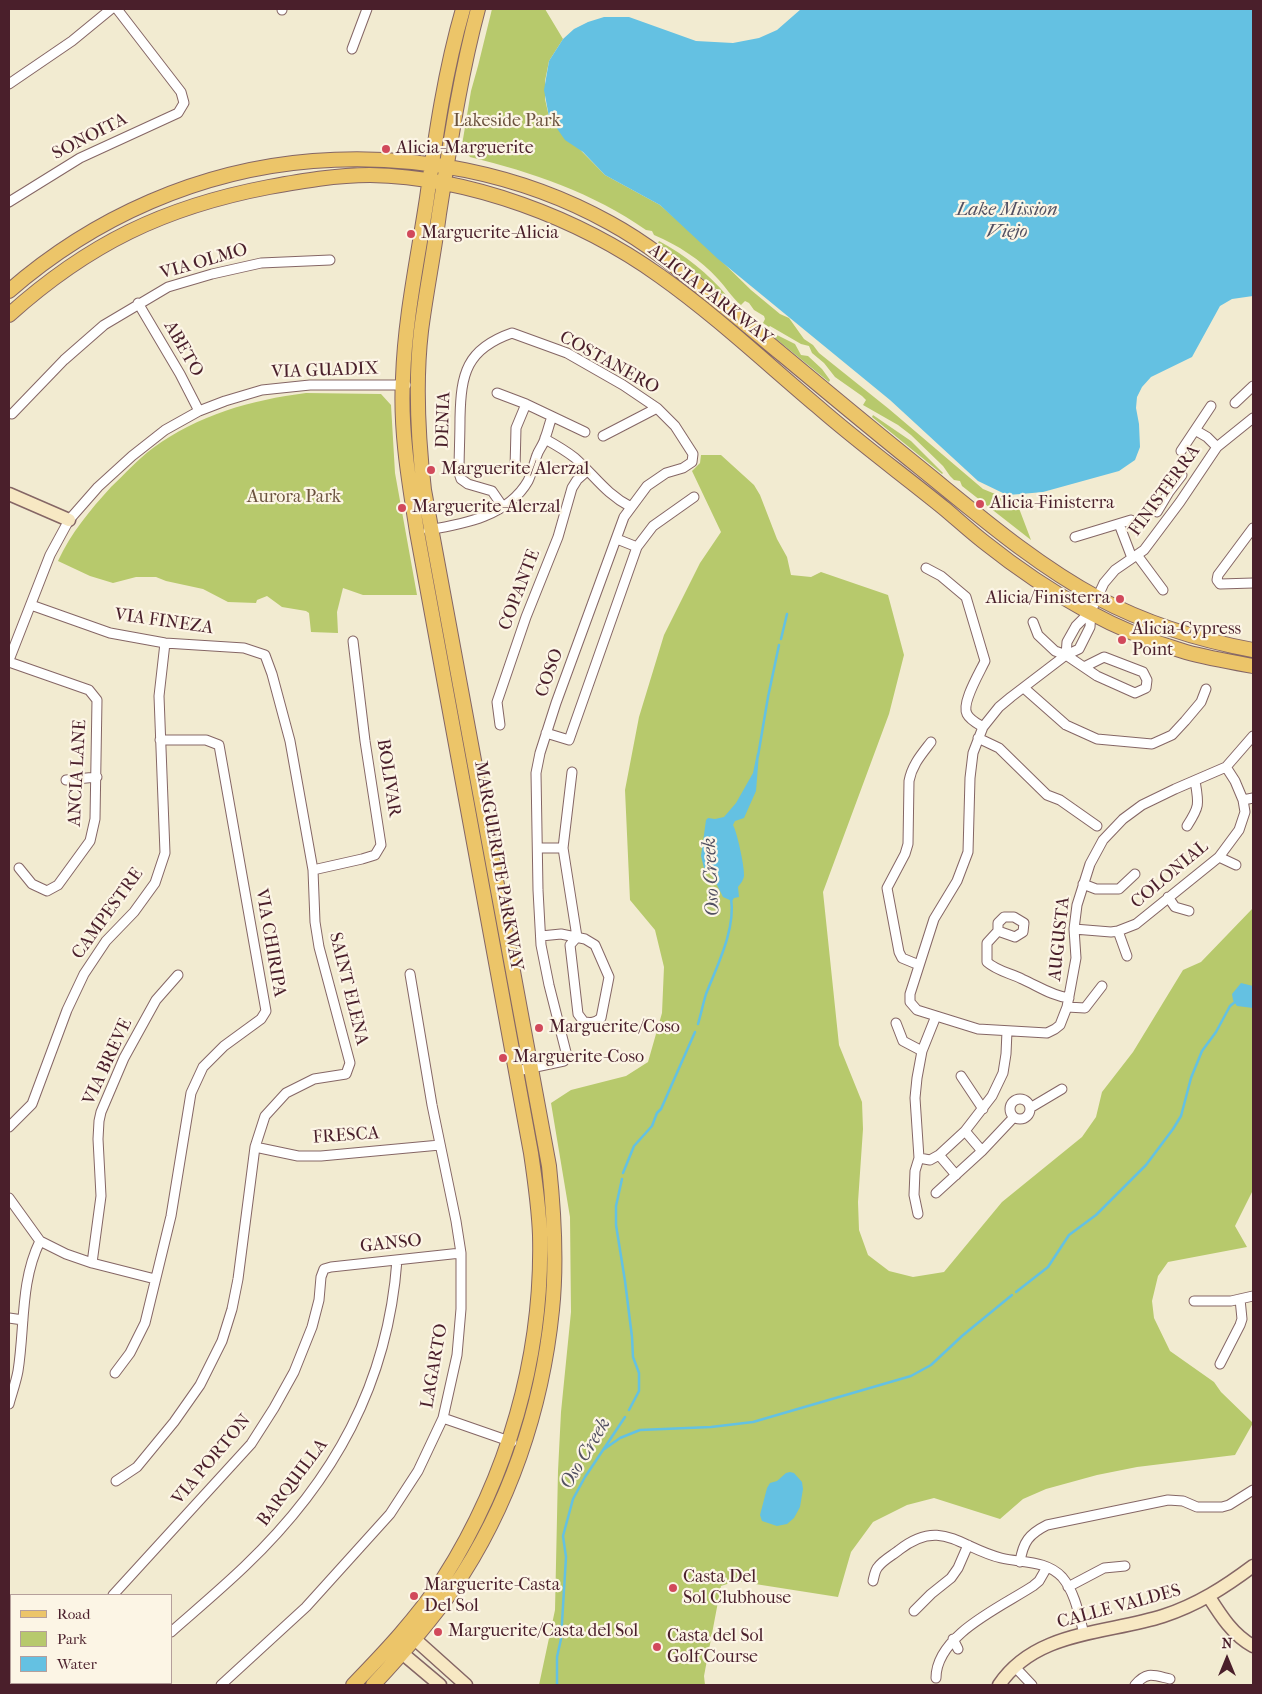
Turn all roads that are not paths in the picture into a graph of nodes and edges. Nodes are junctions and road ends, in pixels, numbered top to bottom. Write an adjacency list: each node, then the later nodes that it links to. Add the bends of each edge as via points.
1 (111, 9): 7 (street, via 72,41)
2 (117, 9): 12 (street, SONOITA, via 181,92 184,103 178,114 80,158)
3 (367, 9): 6 (street)
4 (463, 9): 8 (main road, MARGUERITE PARKWAY, via 448,65)
5 (478, 9): 9 (main road, MARGUERITE PARKWAY, via 465,57)
6 (352, 49)
7 (9, 84)
8 (432, 165): 9 (main road, ALICIA PARKWAY); 10 (main road, MARGUERITE PARKWAY); 14 (main road, ALICIA PARKWAY, via 396,160 332,160 263,167 204,182 119,215 50,257)
9 (446, 167): 11 (main road, MARGUERITE PARKWAY); 60 (main road, ALICIA PARKWAY, via 489,175 546,193 641,241 955,496 1040,561)
10 (429, 181): 11 (main road, ALICIA PARKWAY); 16 (main road, ALICIA PARKWAY, via 368,175 333,177 212,200 170,214 95,249); 18 (main road, MARGUERITE PARKWAY, via 406,329)
11 (444, 184): 19 (main road, MARGUERITE PARKWAY, via 421,332); 62 (main road, ALICIA PARKWAY, via 543,212 588,232 641,263 691,300 820,410 999,554)
12 (9, 202)
13 (330, 260): 15 (street, VIA OLMO, via 260,263 168,287)
14 (9, 291)
15 (138, 303): 26 (street, ABETO); 27 (street, VIA OLMO, via 104,324)
16 (9, 315)
17 (512, 333): 25 (street, COSTANERO, via 567,353); 44 (street, DENIA, via 483,348 468,366 460,393 461,479 492,491)
18 (403, 385): 19 (street, VIA GUADIX); 26 (street, VIA GUADIX, via 310,385 262,390); 52 (main road, MARGUERITE PARKWAY, via 404,442)
19 (419, 386): 51 (main road, MARGUERITE PARKWAY, via 419,447)
20 (1253, 388): 22 (street)
21 (497, 393): 23 (street)
22 (1235, 403)
23 (526, 404): 28 (street); 37 (street, via 516,428)
24 (1211, 406): 30 (street)
25 (657, 408): 32 (street); 36 (street, COSTANERO, via 693,454)
26 (200, 411): 47 (street, VIA GUADIX, via 165,430 132,456 98,487)
27 (12, 414)
28 (552, 417): 31 (street); 33 (street)
29 (1253, 418): 34 (street, FINISTERRA)
30 (1195, 430): 34 (street); 35 (street)
31 (585, 432)
32 (603, 436)
33 (545, 439): 38 (street, via 569,454); 44 (street, via 528,480)
34 (1217, 447): 43 (street, FINISTERRA)
35 (1181, 451)
36 (692, 462): 45 (street, COSO, via 666,473 647,486)
37 (515, 469)
38 (586, 471): 45 (street, via 609,494); 74 (street, COPANTE, via 572,488 558,537 526,617 498,702)
39 (1182, 475): 40 (street)
40 (1169, 492): 43 (street); 46 (street)
41 (9, 494): 47 (street)
42 (694, 497): 55 (street, via 654,526)
43 (1180, 502): 56 (street, FINISTERRA, via 1144,550)
44 (503, 506): 51 (street, via 480,518)
45 (631, 507): 54 (street, COSO)
46 (1157, 512)
47 (70, 520): 61 (street, VIA GUADIX, via 50,555)
48 (1131, 520): 49 (street)
49 (1119, 524): 53 (street); 56 (street)
50 (1253, 528): 58 (street, via 1217,580 1220,584)
51 (432, 529): 52 (street); 114 (main road, MARGUERITE PARKWAY)
52 (417, 532): 115 (main road, MARGUERITE PARKWAY)
53 (1075, 537)
54 (617, 539): 55 (street); 76 (street, COSO)
55 (637, 547): 76 (street, via 569,740)
56 (1135, 556): 59 (street); 60 (street, FINISTERRA, via 1115,570 1104,583)
57 (926, 568): 75 (street, via 966,597 985,661 969,695 966,710 969,717)
58 (1253, 584)
59 (1163, 590)
60 (1098, 598): 62 (street, FINISTERRA); 66 (main road, ALICIA PARKWAY, via 1165,628)
61 (31, 605): 65 (street, VIA FINEZA, via 110,633); 69 (street, VIA GUADIX)
62 (1091, 612): 68 (street, via 1076,626 1067,642); 68 (street, via 1090,627 1079,649); 70 (main road, ALICIA PARKWAY, via 1136,634 1187,652)
63 (1033, 622): 68 (street, via 1038,635 1055,651)
64 (353, 641): 94 (street, BOLIVAR, via 381,845 375,855)
65 (165, 643): 67 (street, VIA FINEZA, via 244,648); 79 (street, CAMPESTRE)
66 (1253, 650)
67 (265, 655): 94 (street, SAINT ELENA, via 290,741)
68 (1066, 655): 71 (street); 72 (street)
69 (9, 661): 83 (street, ANCIA LANE, via 89,690 97,700)
70 (1253, 666)
71 (1084, 667): 71 (street, via 1135,693 1146,688 1143,672 1104,657)
72 (1024, 688): 73 (street, via 1066,726 1097,739 1152,744 1172,735 1201,702); 75 (street, via 999,707)
73 (1206, 689)
74 (500, 725)
75 (982, 727): 78 (street)
76 (546, 733): 89 (street, COSO, via 536,773)
77 (1253, 736): 81 (street, AUGUSTA)
78 (978, 738): 87 (street, via 999,748 1047,795 1060,800); 105 (street, via 970,778 968,852 958,881 934,919)
79 (160, 740): 121 (street, CAMPESTRE, via 165,853 154,883 134,912 106,941 84,974 32,1104); 137 (street, VIA CHIRIPA, via 206,740 219,745 266,1011 261,1019 224,1046 204,1067 191,1094 171,1216)
80 (931, 742): 105 (street, via 916,760 911,773 908,844 887,888 899,952 902,958)
81 (1226, 767): 85 (street, AUGUSTA); 86 (street, COLONIAL)
82 (572, 772): 90 (street)
83 (97, 777): 84 (street); 93 (street, ANCIA LANE, via 95,819 90,841 58,886 47,891 32,884)
84 (66, 780)
85 (1194, 781): 88 (street, via 1197,811); 96 (street, AUGUSTA, via 1142,805 1123,819 1101,843)
86 (1250, 799): 91 (street, COLONIAL, via 1238,830)
87 (1097, 826)
88 (1187, 826)
89 (538, 848): 90 (street); 102 (street, COSO)
90 (562, 848): 103 (street)
91 (1219, 857): 92 (street); 97 (street, COLONIAL)
92 (1236, 865)
93 (19, 868)
94 (312, 870): 124 (street, SAINT ELENA, via 319,947 350,1063 346,1074 314,1079 286,1092 265,1116)
95 (1135, 874): 96 (street, via 1119,889 1096,889)
96 (1083, 884): 99 (street, AUGUSTA)
97 (1168, 897): 98 (street, via 1175,907); 101 (street, COLONIAL, via 1136,924)
98 (1189, 911)
99 (1074, 928): 101 (street, COLONIAL); 109 (street, AUGUSTA, via 1076,958)
100 (998, 931): 109 (street, via 987,944 987,962)
101 (1118, 931): 104 (street)
102 (541, 936): 103 (street, via 561,934); 114 (street, COSO, via 549,985 568,1056 564,1061)
103 (576, 937): 103 (street, via 595,945 609,977 603,1012 596,1022 584,1022 578,1014 570,944)
104 (1127, 956)
105 (919, 965): 110 (street, AUGUSTA, via 910,1002 918,1010)
106 (410, 974): 123 (street, LAGARTO)
107 (178, 975): 135 (street, VIA BREVE, via 156,1000 124,1058 99,1121 101,1196)
108 (1102, 986): 109 (street, via 1085,1008)
109 (1068, 1003): 112 (street, AUGUSTA, via 1060,1024 1047,1033)
110 (936, 1016): 112 (street, AUGUSTA, via 978,1029); 113 (street)
111 (896, 1023): 113 (street, via 903,1041)
112 (1007, 1031): 119 (street, via 1003,1073)
113 (922, 1050): 127 (street, via 915,1098)
114 (531, 1068): 115 (street, COSO); 148 (main road, MARGUERITE PARKWAY, via 549,1166 555,1260 553,1308 546,1354)
115 (516, 1071): 147 (main road, MARGUERITE PARKWAY, via 538,1201 539,1293 527,1378)
116 (961, 1076): 119 (street)
117 (1062, 1089): 118 (street)
118 (1030, 1108): 120 (street, via 1025,1118); 120 (street, via 1023,1100 1016,1101 1011,1108)
119 (982, 1109): 122 (street)
120 (1014, 1117): 125 (street)
121 (9, 1127)
122 (965, 1131): 125 (street); 126 (street)
123 (440, 1145): 124 (street, FRESCA, via 321,1156 298,1156); 133 (street, LAGARTO)
124 (255, 1147): 149 (street, SAINT ELENA, via 238,1278 222,1341 200,1385 174,1422 137,1467)
125 (982, 1151): 128 (street)
126 (939, 1155): 127 (street, via 930,1160); 128 (street)
127 (919, 1158): 131 (street, via 914,1195)
128 (956, 1175): 129 (street)
129 (936, 1193)
130 (9, 1198): 132 (street)
131 (918, 1214)
132 (40, 1241): 135 (street); 142 (street, via 27,1277)
133 (461, 1253): 134 (street, GANSO); 146 (street, LAGARTO, via 457,1355)
134 (397, 1260): 136 (street, GANSO); 163 (street, BARQUILLA, via 395,1293 371,1385 353,1427 328,1469 246,1566)
135 (92, 1263): 137 (street)
136 (324, 1270): 158 (street, VIA PORTON, via 312,1327 294,1372 251,1444)
137 (155, 1280): 144 (street, VIA CHIRIPA, via 145,1323 130,1353)
138 (1253, 1296): 139 (street)
139 (1240, 1299): 140 (street); 143 (street, via 1242,1319)
140 (1194, 1301)
141 (9, 1318): 142 (street)
142 (23, 1320): 145 (street, via 18,1372)
143 (1220, 1364)
144 (115, 1373)
145 (9, 1404)
146 (443, 1418): 147 (street); 174 (street, LAGARTO, via 418,1472 390,1514 306,1607)
147 (508, 1441): 148 (street); 162 (main road, MARGUERITE PARKWAY, via 495,1482 468,1537 442,1580)
148 (524, 1446): 165 (main road, MARGUERITE PARKWAY, via 477,1550 453,1589)
149 (116, 1481)
150 (1253, 1490): 152 (street, via 1222,1507 1197,1507 1183,1501 1168,1500 1046,1524 1028,1539 1022,1548)
151 (968, 1545): 152 (street, via 986,1554); 156 (street, via 955,1538 921,1537 878,1567); 160 (street, via 951,1578)
152 (1020, 1562): 155 (street, via 1034,1562)
153 (1126, 1566): 157 (street, via 1104,1568)
154 (1253, 1566): 159 (street, CALLE VALDES)
155 (1046, 1567): 157 (street, via 1062,1578); 166 (street, via 1033,1586)
156 (872, 1581)
157 (1068, 1587): 164 (street)
158 (114, 1594)
159 (1209, 1597): 164 (street, CALLE VALDES, via 1162,1616); 167 (street, via 1224,1621)
160 (914, 1611)
161 (9, 1625): 170 (street)
162 (404, 1630): 165 (street); 168 (main road, MARGUERITE PARKWAY)
163 (172, 1631)
164 (1084, 1634): 171 (street, CALLE VALDES, via 1043,1647)
165 (415, 1639): 168 (main road, MARGUERITE PARKWAY); 178 (street)
166 (953, 1639): 169 (street); 172 (street, via 940,1658)
167 (1253, 1646)
168 (397, 1649): 175 (main road, MARGUERITE PARKWAY); 176 (main road, MARGUERITE PARKWAY); 177 (street)
169 (958, 1649)
170 (10, 1656)
171 (1015, 1667): 179 (street, CALLE VALDES); 180 (street)
172 (936, 1678)
173 (1170, 1679): 181 (street, via 1150,1675)
174 (221, 1685)
175 (353, 1685)
176 (372, 1685)
177 (440, 1685)
178 (466, 1685)
179 (999, 1685)
180 (1032, 1685)
181 (1135, 1685)

